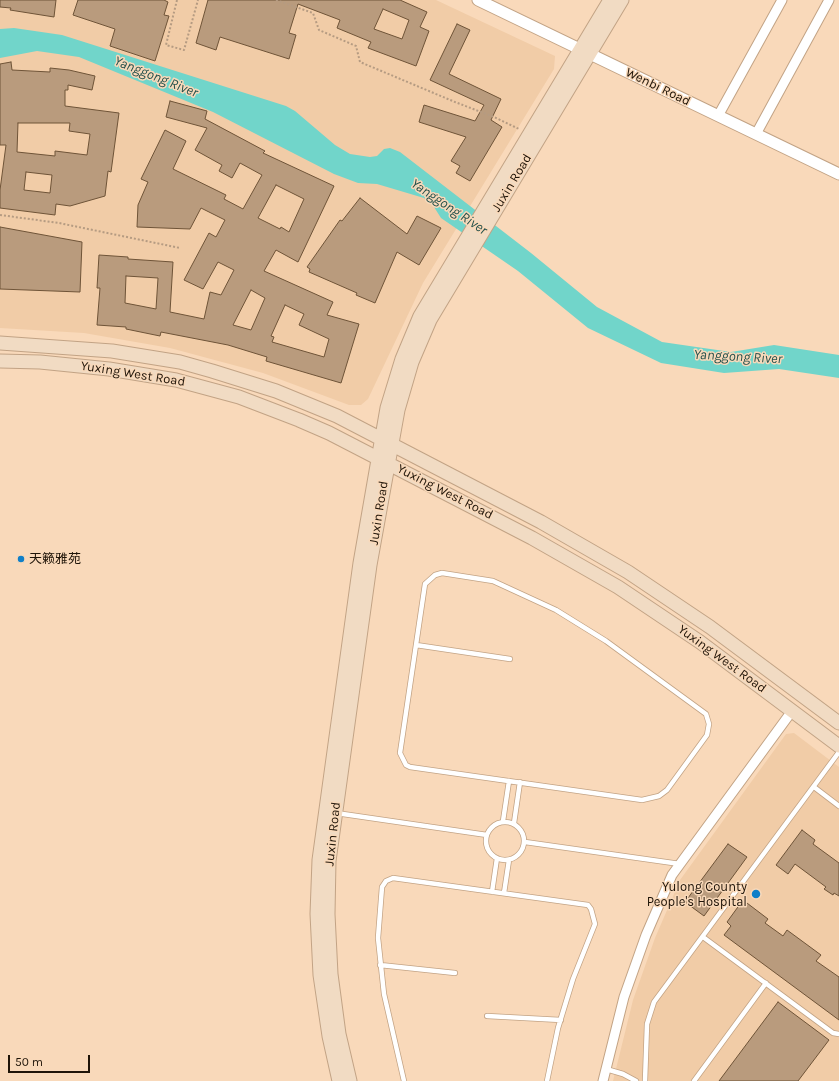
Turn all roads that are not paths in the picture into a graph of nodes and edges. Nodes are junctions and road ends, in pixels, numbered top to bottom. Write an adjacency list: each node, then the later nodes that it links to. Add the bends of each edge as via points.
1 (478, 0): 6 (street, Wenbi Road)
2 (610, 0): 6 (main road, Juxin Road)
3 (622, 0): 6 (main road, Juxin Road)
4 (782, 0): 7 (street)
5 (829, 0): 8 (street)
6 (585, 52): 7 (street, Wenbi Road); 10 (main road, Juxin Road); 10 (main road, Juxin Road, via 529,134)
7 (718, 116): 8 (street, Wenbi Road)
8 (756, 134): 9 (street, Wenbi Road)
9 (839, 174)
10 (491, 208): 13 (main road, Juxin Road, via 431,297 411,335 394,383)
11 (0, 343): 13 (main road, Yuxing West Road, via 112,351 193,366 244,380 288,396 337,416)
12 (0, 361): 14 (main road, Yuxing West Road, via 110,369 144,373 188,383 275,410)
13 (386, 441): 14 (main road, Juxin Road); 18 (main road, Yuxing West Road, via 541,522 628,572 710,627)
14 (383, 460): 17 (main road, Yuxing West Road, via 532,538 618,588 700,642); 25 (main road, Juxin Road); 43 (main road, Juxin Road, via 360,563 319,860 317,914 320,975 328,1036)
15 (416, 645): 16 (lane); 21 (lane, via 400,753 404,762 410,767); 22 (lane, via 425,584 431,578 442,573 493,581 529,596 581,625 706,714 708,719 706,735 668,790 654,798 642,800)
16 (510, 659)
17 (792, 710): 19 (main road, Yuxing West Road); 32 (street)
18 (839, 724)
19 (839, 746)
20 (839, 752): 23 (lane)
21 (509, 781): 22 (lane); 26 (lane)
22 (520, 782): 27 (lane)
23 (814, 787): 24 (lane); 35 (lane)
24 (839, 806)
25 (335, 813): 28 (lane); 44 (main road, Juxin Road, via 328,881 328,944 334,1004)
26 (503, 821): 27 (lane); 28 (lane, via 493,826)
27 (514, 823): 29 (lane, via 522,831)
28 (487, 835): 30 (lane, via 486,846)
29 (525, 842): 31 (lane, via 521,852); 32 (lane)
30 (497, 858): 31 (lane); 33 (lane)
31 (509, 860): 34 (lane)
32 (680, 864): 42 (street, via 672,875 644,941 621,1010)
33 (492, 892): 34 (lane); 36 (lane, via 393,878 386,881 382,887 378,938)
34 (504, 893): 40 (lane, via 588,905 594,914 593,928 573,979)
35 (703, 937): 38 (lane); 49 (lane, via 652,1007 648,1024)
36 (380, 965): 37 (lane); 45 (lane, via 388,1015)
37 (455, 974)
38 (766, 983): 41 (lane); 50 (lane)
39 (487, 1016): 40 (lane)
40 (561, 1020): 46 (lane)
41 (839, 1034)
42 (606, 1068): 47 (street); 48 (lane)
43 (339, 1081)
44 (350, 1081)
45 (404, 1081)
46 (547, 1081)
47 (603, 1081)
48 (636, 1081)
49 (644, 1081)
50 (694, 1081)

